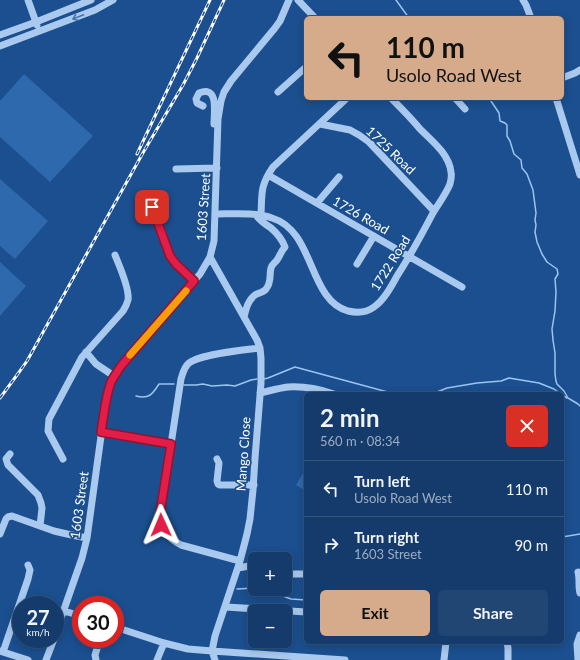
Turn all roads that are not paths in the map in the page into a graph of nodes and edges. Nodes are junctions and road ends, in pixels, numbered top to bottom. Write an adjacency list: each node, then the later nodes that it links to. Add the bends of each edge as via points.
1 (28, 0): 9 (street)
2 (90, 0): 9 (street)
3 (113, 0): 10 (street, one-way to 10, via 95,10)
4 (289, 0): 24 (street, 1603 Street, via 275,28 230,81 224,92 219,110)
5 (298, 0): 7 (street)
6 (523, 0): 8 (street)
7 (313, 16)
8 (530, 16)
9 (36, 22): 10 (street); 11 (street)
10 (39, 31): 12 (street)
11 (0, 35)
12 (0, 46)
13 (304, 69): 16 (street)
14 (580, 70): 15 (street)
15 (564, 77)
16 (278, 92)
17 (345, 100): 23 (street)
18 (393, 100): 32 (street, 1722 Road, via 442,152 450,166 450,183)
19 (457, 100): 22 (street)
20 (557, 100): 28 (street)
21 (203, 106): 24 (street, via 197,103 196,99 200,92 209,92 213,96)
22 (465, 109)
23 (320, 124): 27 (street); 32 (street, 1725 Road, via 350,130 364,138)
24 (218, 146): 25 (street, 1603 Street)
25 (217, 168): 26 (street); 33 (street, 1603 Street)
26 (176, 169)
27 (268, 174): 31 (street, 1726 Road); 34 (street)
28 (580, 175)
29 (339, 177): 31 (street)
30 (148, 197): 40 (street, via 170,256)
31 (317, 203): 35 (street, 1726 Road)
32 (434, 211): 38 (street, 1722 Road)
33 (215, 214): 34 (street, 1722 Road); 37 (street, 1603 Street, via 214,241)
34 (258, 215): 38 (street, 1722 Road, via 280,221 292,231 327,297 336,306 348,311 362,312 373,308 383,298); 42 (street, via 260,220 283,240 285,247 272,265 266,289 250,300)
35 (374, 236): 38 (street, 1726 Road); 39 (street)
36 (115, 254): 44 (street, via 128,290 128,300 123,311)
37 (210, 257): 40 (street, 1603 Street); 42 (street, Mango Close)
38 (409, 257): 41 (street, 1726 Road)
39 (357, 264)
40 (194, 281): 45 (street, 1603 Street)
41 (462, 287)
42 (244, 317): 43 (street, Mango Close)
43 (260, 348): 47 (street, Mango Close); 49 (street, via 213,355 198,359 185,367)
44 (86, 352): 45 (street, via 96,364); 51 (street, via 48,423 49,434)
45 (114, 376): 48 (street, 1603 Street, via 106,400)
46 (327, 392): 47 (street, via 312,388 286,387)
47 (260, 393): 53 (street, Mango Close)
48 (101, 432): 49 (street); 56 (street, 1603 Street)
49 (171, 444): 58 (street, via 160,516 161,525 181,546)
50 (10, 454): 54 (street, via 7,457 8,464 40,498)
51 (63, 459)
52 (216, 459): 53 (street, via 220,486)
53 (254, 485): 58 (street, Mango Close, via 247,534)
54 (40, 526): 55 (street, via 10,516 6,519); 56 (street)
55 (0, 534)
56 (87, 538): 65 (street, 1603 Street)
57 (28, 565): 75 (street, via 28,579)
58 (239, 565): 59 (street); 64 (street, Mango Close)
59 (248, 565)
60 (578, 572): 63 (street)
61 (292, 574): 62 (street)
62 (304, 574)
63 (580, 593)
64 (226, 607): 66 (street); 76 (street, Mango Close)
65 (64, 611): 67 (street)
66 (304, 612)
67 (72, 613)
68 (124, 630): 70 (street)
69 (580, 635): 86 (street, via 577,644)
70 (164, 643): 76 (street); 81 (street)
71 (446, 644): 84 (street)
72 (507, 644): 85 (street)
73 (51, 648): 79 (street)
74 (97, 648): 80 (street)
75 (2, 651): 78 (street)
76 (212, 651): 77 (street); 82 (street)
77 (284, 658): 83 (street)
78 (28, 660)
79 (46, 660)
80 (96, 660)
81 (158, 660)
82 (216, 660)
83 (345, 660)
84 (444, 660)
85 (508, 660)
86 (578, 660)

